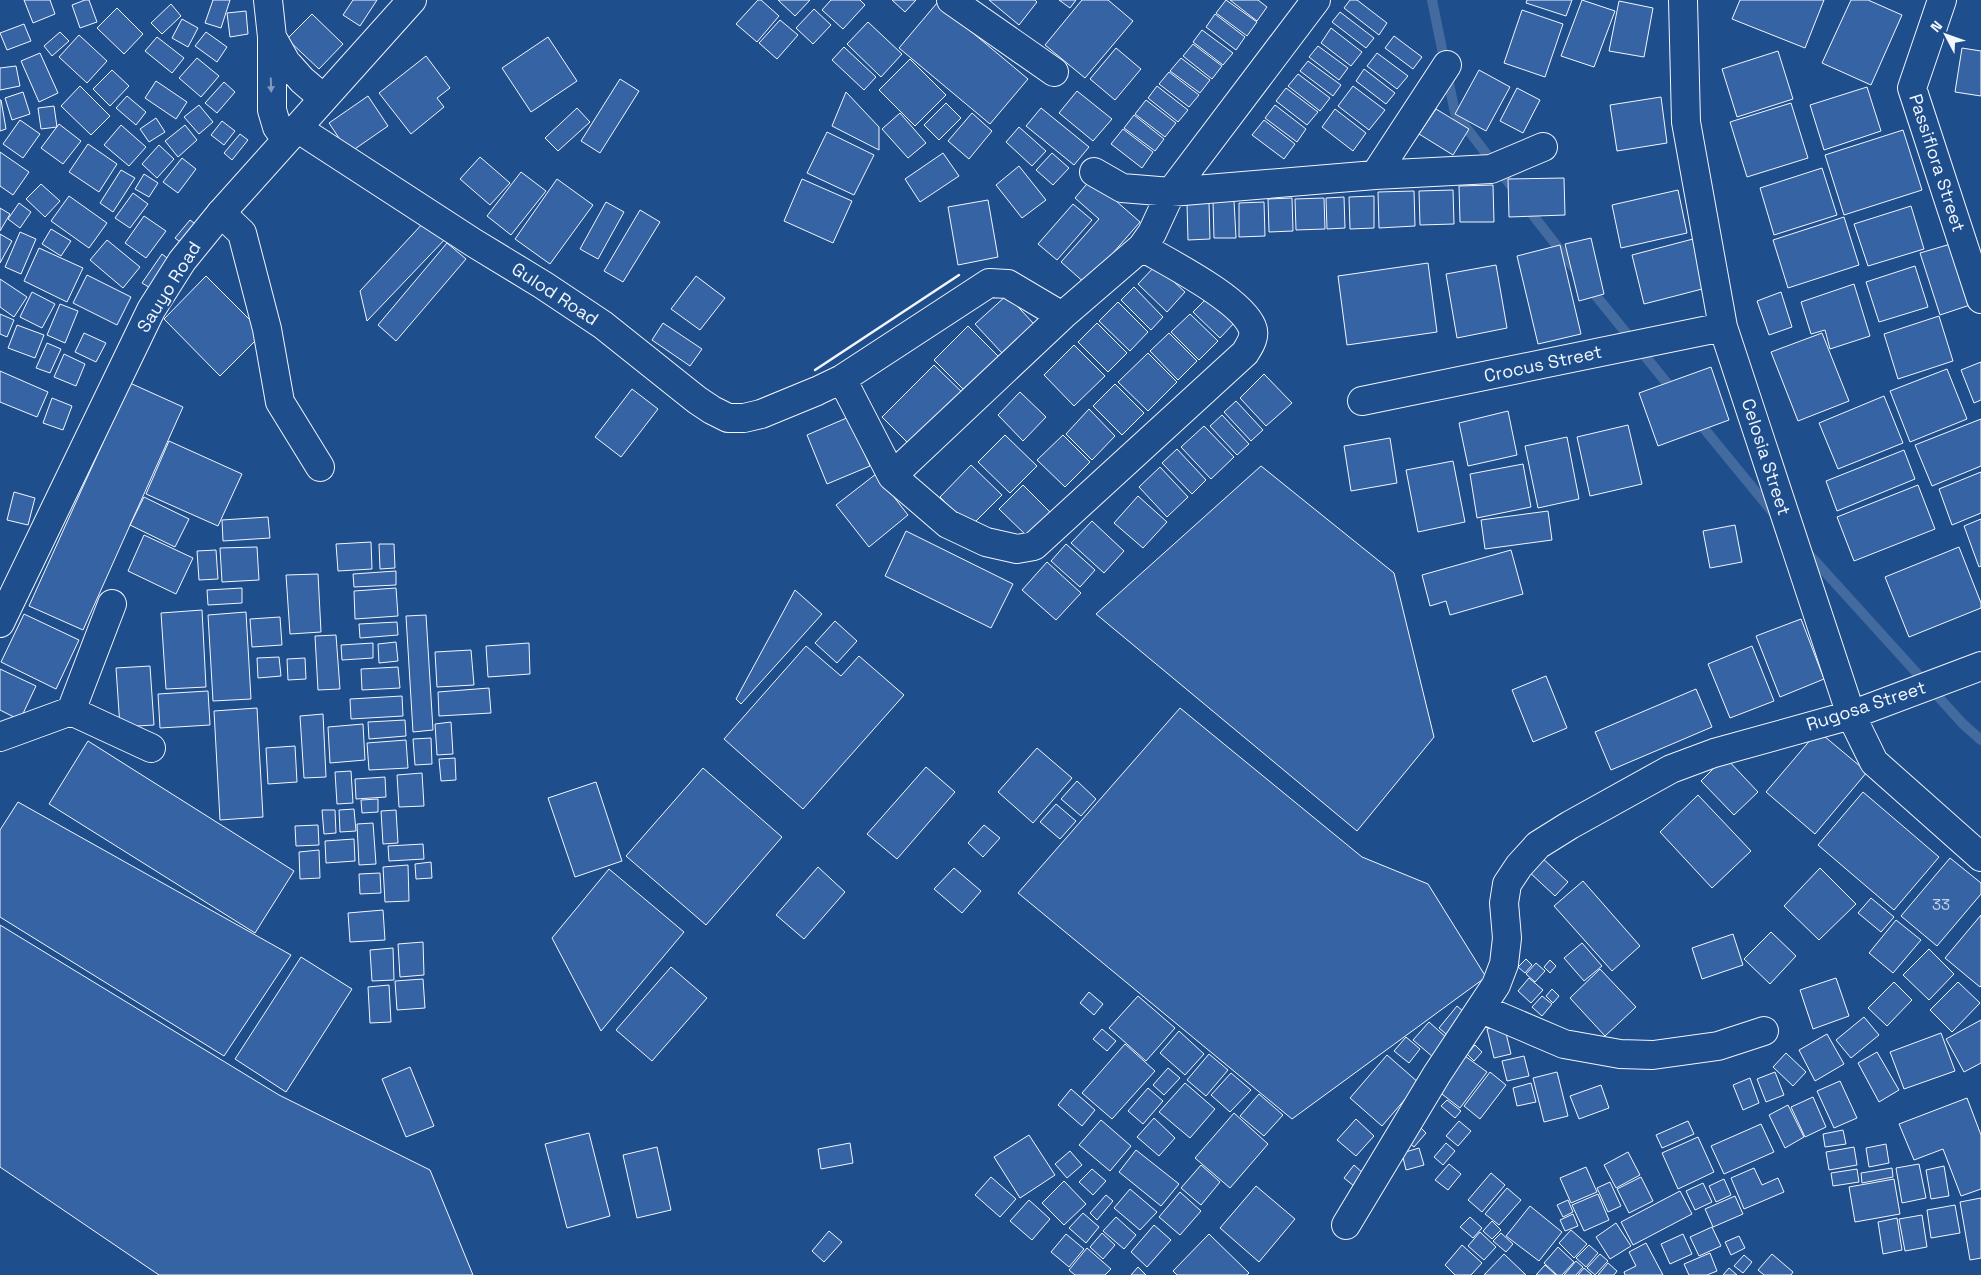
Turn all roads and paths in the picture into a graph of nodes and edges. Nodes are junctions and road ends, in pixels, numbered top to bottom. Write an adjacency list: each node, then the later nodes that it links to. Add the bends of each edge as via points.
1 (268, 0): 7 (street)
2 (412, 0): 10 (street, Sauyo Road)
3 (951, 0): 9 (street)
4 (1316, 0): 15 (street)
5 (1683, 0): 20 (street, Celosia Street, via 1686,122)
6 (1942, 0): 18 (street, Passiflora Street, via 1912,88)
7 (272, 37): 10 (street, via 286,62); 11 (street, one-way to 11, via 272,110 277,127)
8 (1447, 65): 14 (street)
9 (1054, 72)
10 (323, 98): 11 (street, Sauyo Road)
11 (292, 133): 16 (street, Sauyo Road); 21 (street, Gulod Road, via 543,284 616,335 696,400 728,418 761,414)
12 (1543, 147): 14 (street, via 1491,169)
13 (1094, 172): 15 (street, via 1122,188)
14 (1375, 175): 15 (street)
15 (1171, 192): 17 (street)
16 (221, 213): 23 (street, via 242,233 267,329 280,402); 26 (street, Sauyo Road, via 182,260 151,310)
17 (1142, 247): 19 (street); 24 (street, via 1218,292 1240,312 1252,328 1252,341 1246,353 1034,546 1017,549 986,542 948,524)
18 (1981, 299)
19 (1062, 316): 21 (street, Gulod Road, via 1008,284 990,283); 24 (street)
20 (1723, 327): 22 (street, Crocus Street); 29 (street, Celosia Street)
21 (842, 379): 24 (street)
22 (1362, 401)
23 (320, 467)
24 (892, 476)
25 (112, 604): 28 (street)
26 (0, 623)
27 (1981, 666): 29 (street, Rugosa Street)
28 (71, 711): 30 (street); 31 (street)
29 (1851, 714): 32 (street, Celosia Street, via 1874,762); 33 (street, Rugosa Street, via 1714,753 1671,769 1538,846 1519,866 1508,884 1504,903 1508,938 1504,964)
30 (0, 737)
31 (151, 748)
32 (1981, 857)
33 (1482, 1009): 34 (street, via 1564,1044 1620,1054 1653,1056 1718,1046); 35 (street, Rugosa Street, via 1438,1074)
34 (1764, 1030)
35 (1346, 1225)

